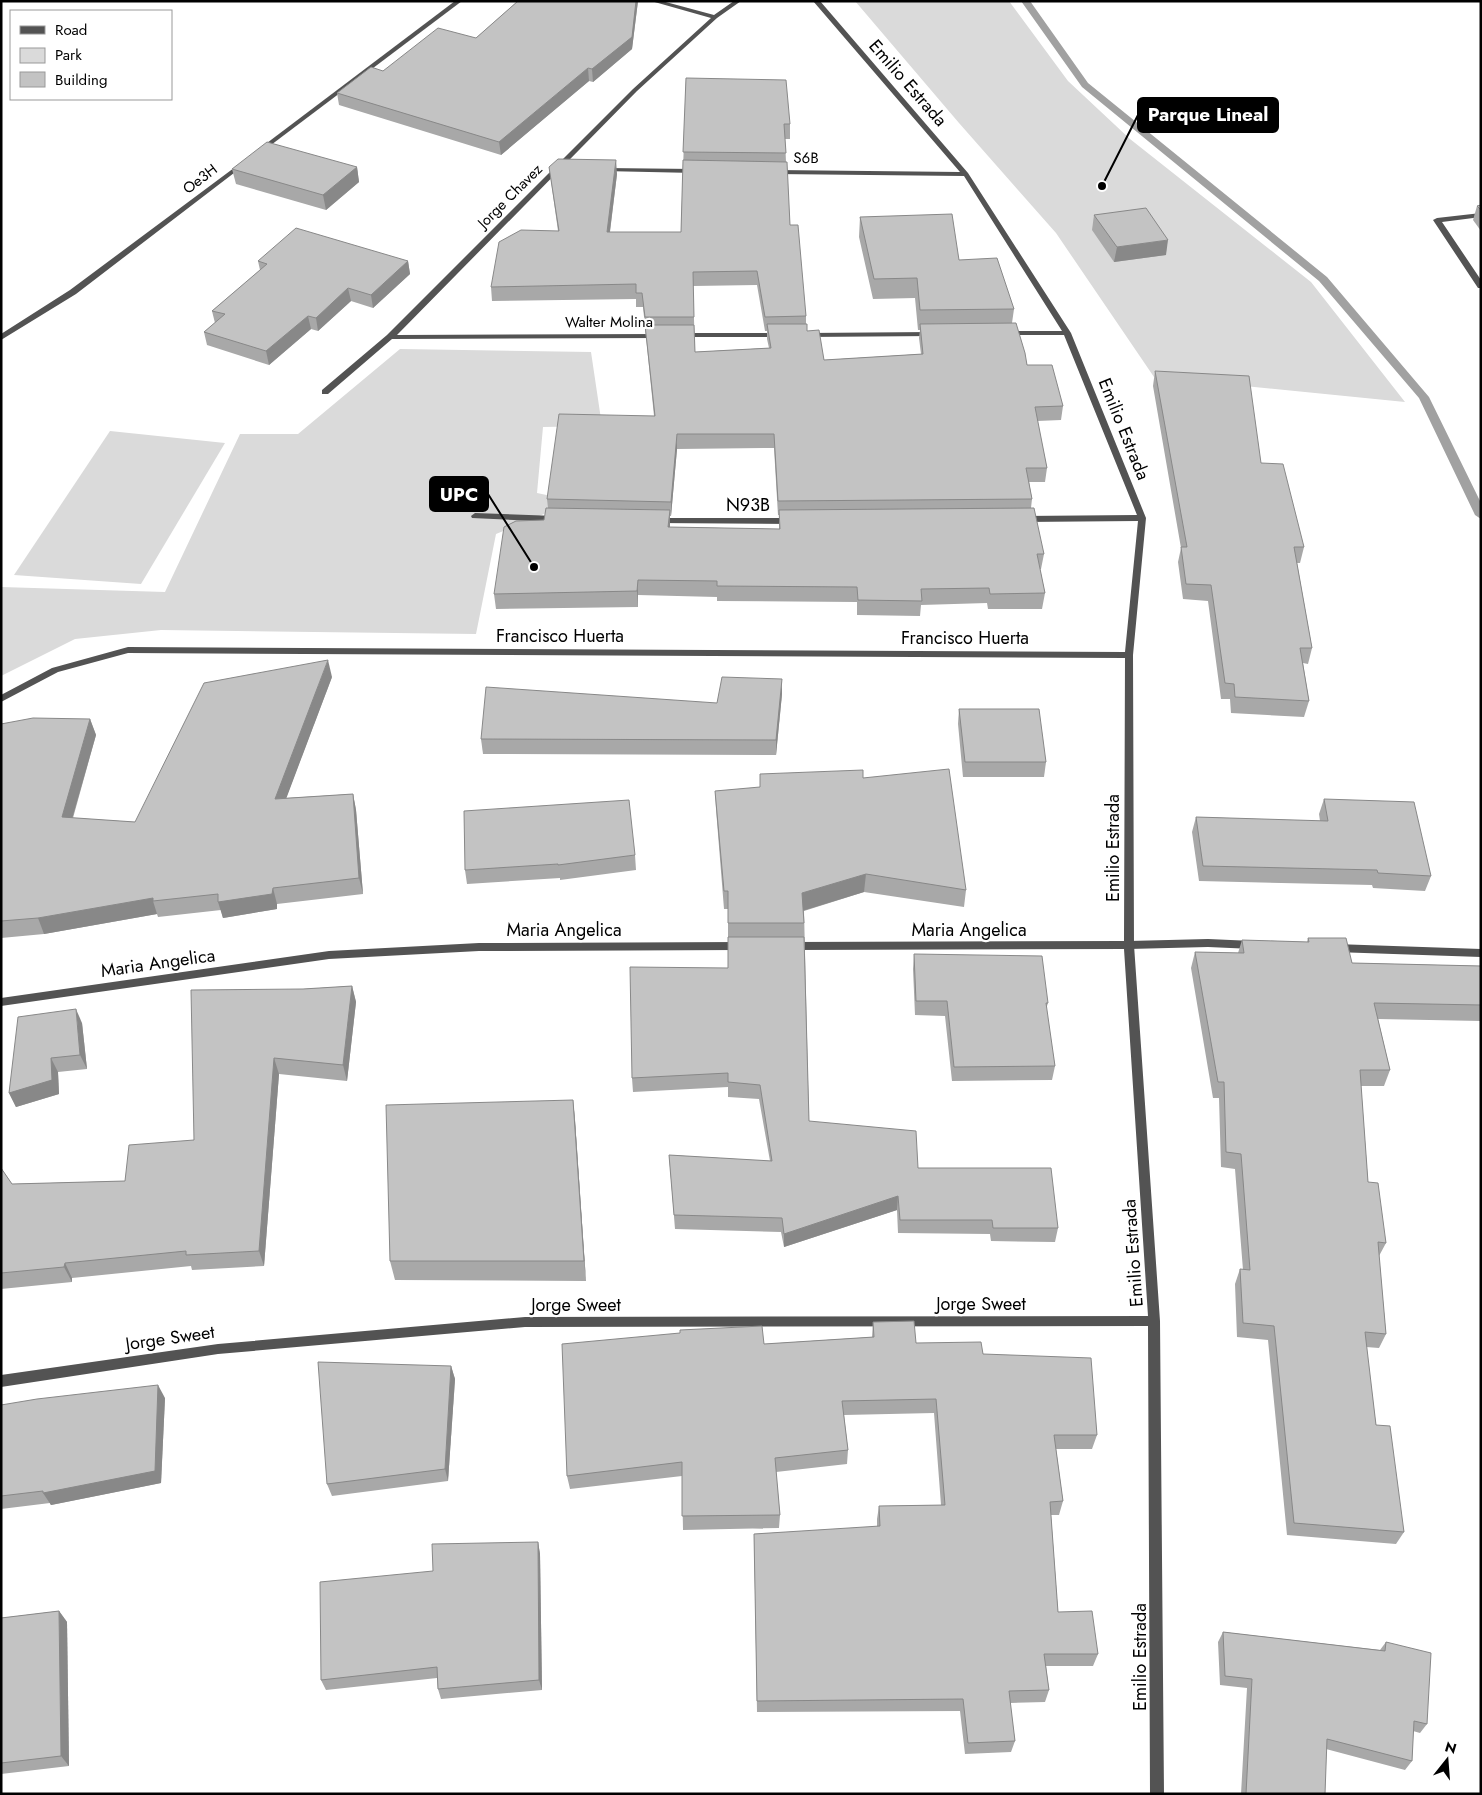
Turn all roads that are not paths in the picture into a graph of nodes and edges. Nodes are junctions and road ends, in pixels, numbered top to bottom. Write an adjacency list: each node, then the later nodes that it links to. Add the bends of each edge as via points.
1 (459, 1): 19 (street, Oe3H, via 73,292)
2 (654, 1): 5 (street)
3 (738, 1): 5 (street, Jorge Chavez)
4 (816, 1): 11 (street, Emilio Estrada)
5 (715, 17): 6 (street, Jorge Chavez, via 635,90)
6 (556, 169): 7 (street); 20 (street, Jorge Chavez)
7 (566, 170)
8 (596, 170): 9 (street)
9 (706, 171)
10 (766, 172): 11 (street, S6B)
11 (966, 174): 15 (street, Emilio Estrada)
12 (1481, 216): 13 (street, via 1437,220)
13 (1481, 286)
14 (998, 333): 15 (street)
15 (1067, 333): 23 (street, Emilio Estrada)
16 (938, 334): 18 (street)
17 (789, 335): 20 (street, Walter Molina)
18 (799, 335)
19 (1, 338)
20 (390, 338): 21 (street, Jorge Chavez)
21 (325, 392)
22 (475, 516): 24 (street)
23 (1142, 518): 25 (street); 28 (street, Emilio Estrada)
24 (562, 519)
25 (1014, 519)
26 (797, 520): 27 (street, N93B)
27 (649, 522)
28 (1129, 655): 29 (street, Francisco Huerta, via 128,650 55,670); 30 (street, Emilio Estrada)
29 (1, 699)
30 (1130, 945): 31 (street, Maria Angelica); 33 (street, Maria Angelica); 37 (street, Emilio Estrada)
31 (1267, 945)
32 (755, 946): 36 (street, Maria Angelica, via 479,947 329,955)
33 (784, 946)
34 (1325, 947): 35 (street)
35 (1481, 953)
36 (1, 1002)
37 (1154, 1321): 38 (street, Jorge Sweet, via 525,1322 218,1349); 39 (street, Emilio Estrada)
38 (1, 1381)
39 (1157, 1794)

